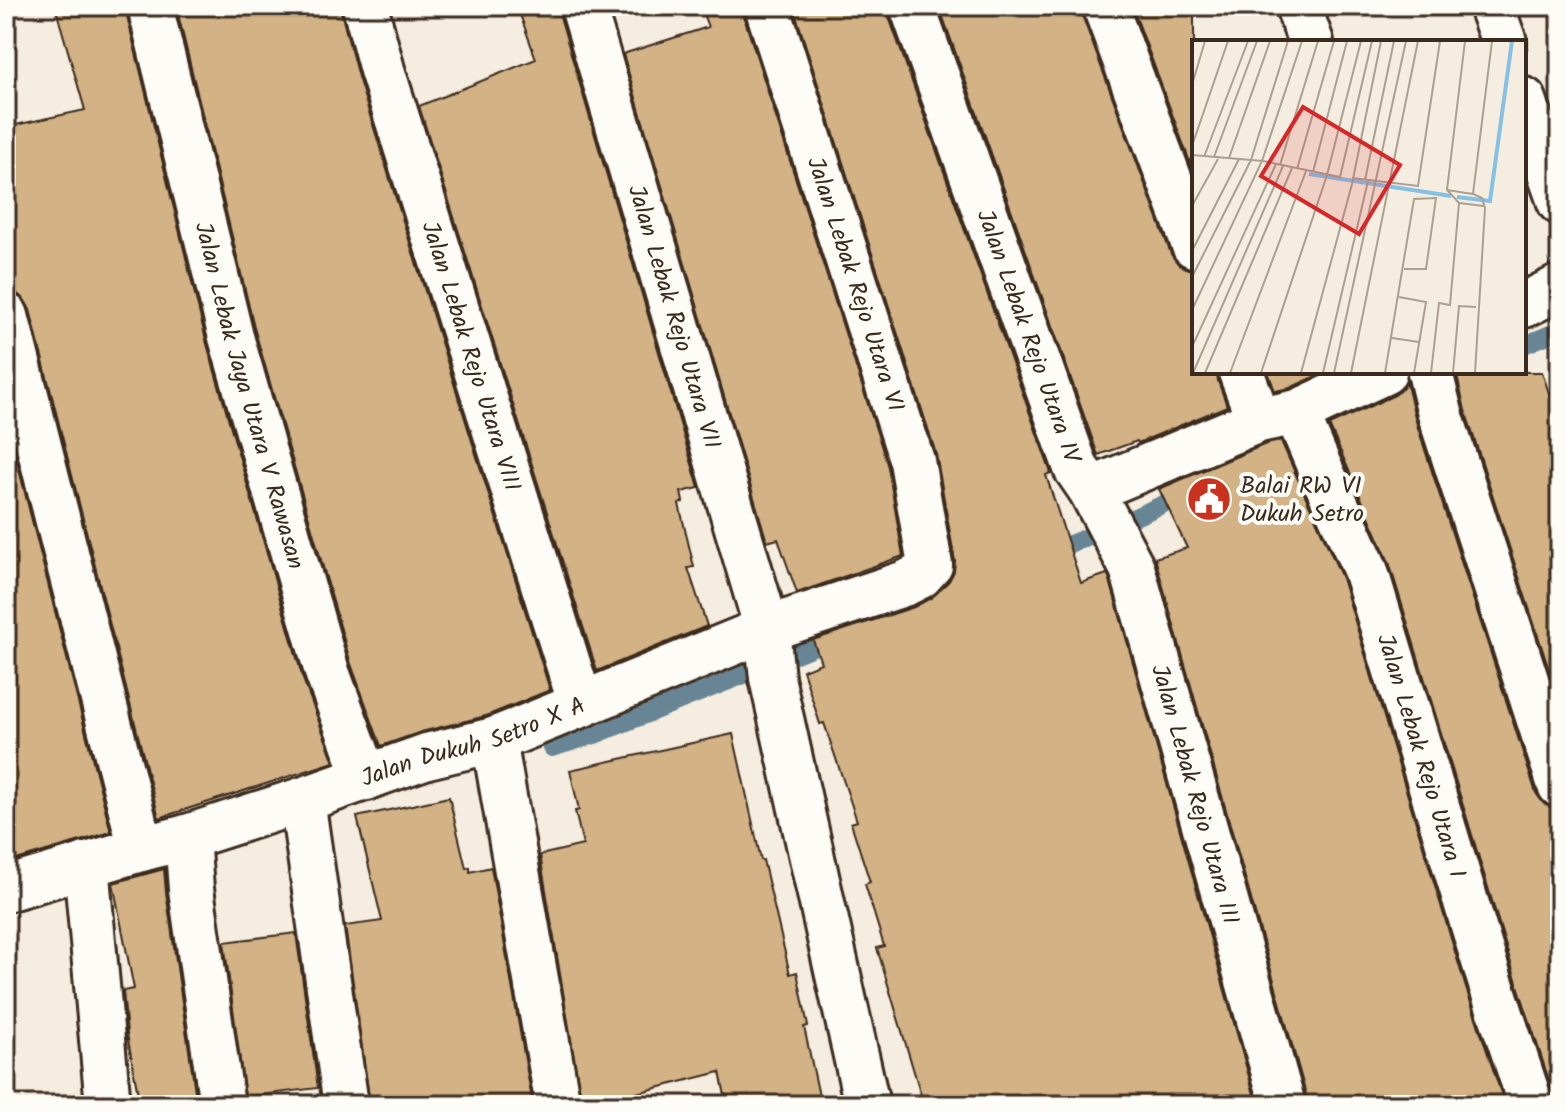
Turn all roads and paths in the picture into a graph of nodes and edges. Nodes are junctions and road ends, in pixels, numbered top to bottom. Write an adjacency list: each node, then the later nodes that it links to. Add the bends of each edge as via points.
1 (150, 6): 26 (street, Jalan Lebak Jaya Utara V Rawasan, via 231,337 327,672)
2 (365, 6): 24 (street, Jalan Lebak Rejo Utara VIII)
3 (583, 6): 23 (street, Jalan Lebak Rejo Utara VII)
4 (767, 6): 22 (street, Jalan Lebak Rejo Utara VI, via 912,461)
5 (912, 6): 21 (street, Jalan Lebak Rejo Utara IV, via 1076,468)
6 (1105, 6): 13 (street)
7 (1298, 6): 9 (street)
8 (1491, 6): 10 (street)
9 (1310, 40)
10 (1503, 40)
11 (1526, 106): 12 (street)
12 (1560, 202)
13 (1192, 240)
14 (1560, 287): 15 (street)
15 (1526, 304)
16 (6, 316): 30 (street)
17 (1243, 374): 20 (street, Jalan Lebak Rejo Utara I)
18 (1380, 374): 20 (street, Jalan Lebak Rejo Utara IV)
19 (1430, 374): 27 (street)
20 (1286, 419): 21 (street, Jalan Lebak Rejo Utara IV); 39 (street, Jalan Lebak Rejo Utara I, via 1319,466 1365,569)
21 (1099, 505): 38 (street, Jalan Lebak Rejo Utara III, via 1132,568)
22 (930, 565): 23 (street, Jalan Dukuh Setro X A, via 920,576)
23 (769, 653): 24 (street, Jalan Dukuh Setro X A); 37 (street, Jalan Lebak Rejo Utara VII)
24 (581, 705): 25 (street, Jalan Dukuh Setro X A)
25 (494, 740): 26 (street, Jalan Dukuh Setro X A); 36 (street)
26 (366, 778): 28 (street, Jalan Dukuh Setro X A)
27 (1560, 785)
28 (302, 800): 29 (street, Jalan Dukuh Setro X A); 35 (street)
29 (187, 837): 30 (street, Jalan Dukuh Setro X A); 34 (street)
30 (141, 849): 31 (street, Jalan Dukuh Setro X A)
31 (86, 865): 32 (street, Jalan Dukuh Setro X A); 33 (street)
32 (6, 889)
33 (108, 1105)
34 (222, 1105)
35 (346, 1105)
36 (558, 1105)
37 (867, 1105)
38 (1283, 1105)
39 (1531, 1105)

